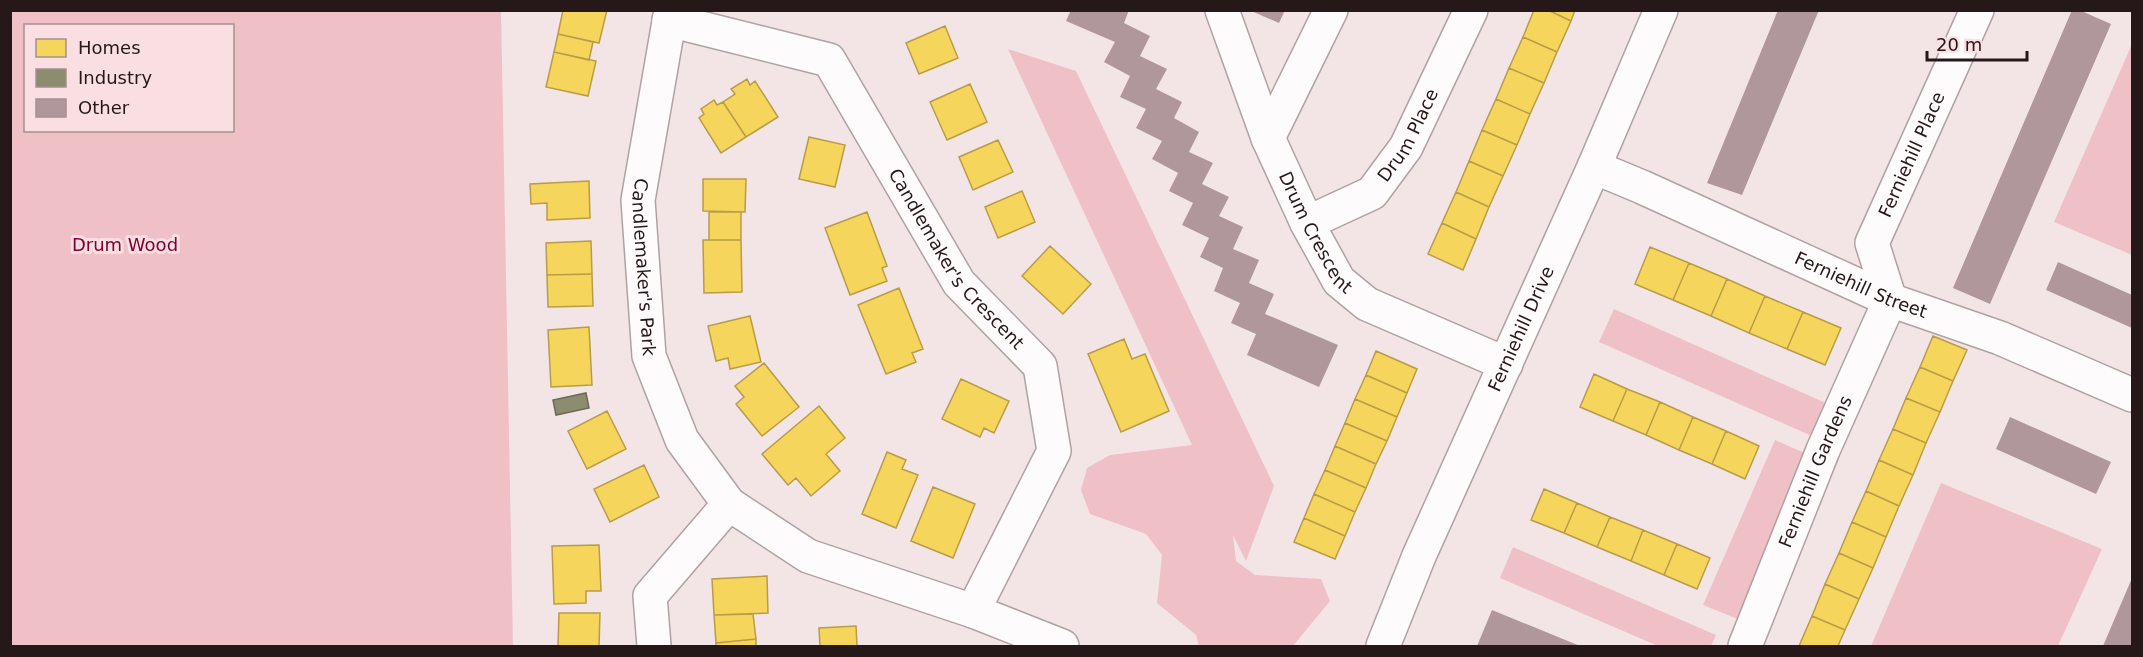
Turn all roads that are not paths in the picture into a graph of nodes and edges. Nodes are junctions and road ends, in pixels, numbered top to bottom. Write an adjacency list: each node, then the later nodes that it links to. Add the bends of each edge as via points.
1 (1222, 10): 7 (street, Drum Crescent)
2 (1331, 10): 7 (street)
3 (1471, 10): 9 (street, Drum Place, via 1406,147 1372,193)
4 (1661, 10): 8 (street, Ferniehill Drive)
5 (1977, 10): 10 (street, Ferniehill Place, via 1872,243)
6 (670, 16): 13 (street, Candlemaker's Park, via 638,200 649,356 682,440); 14 (street, Candlemaker's Crescent, via 829,60 959,283 1040,366 1054,451)
7 (1268, 138): 9 (street, Drum Crescent)
8 (1594, 167): 10 (street, Ferniehill Street); 11 (street, Ferniehill Drive)
9 (1307, 223): 11 (street, Drum Crescent, via 1339,281 1366,304)
10 (1890, 300): 12 (street, Ferniehill Street, via 2000,338); 18 (street, Ferniehill Gardens, via 1823,450)
11 (1506, 364): 17 (street, Ferniehill Drive)
12 (2133, 395)
13 (729, 504): 14 (street, Candlemaker's Park, via 808,556); 15 (street, via 650,597)
14 (973, 611): 16 (street, Candlemaker's Park)
15 (654, 646)
16 (1062, 646)
17 (1383, 646)
18 (1745, 646)

